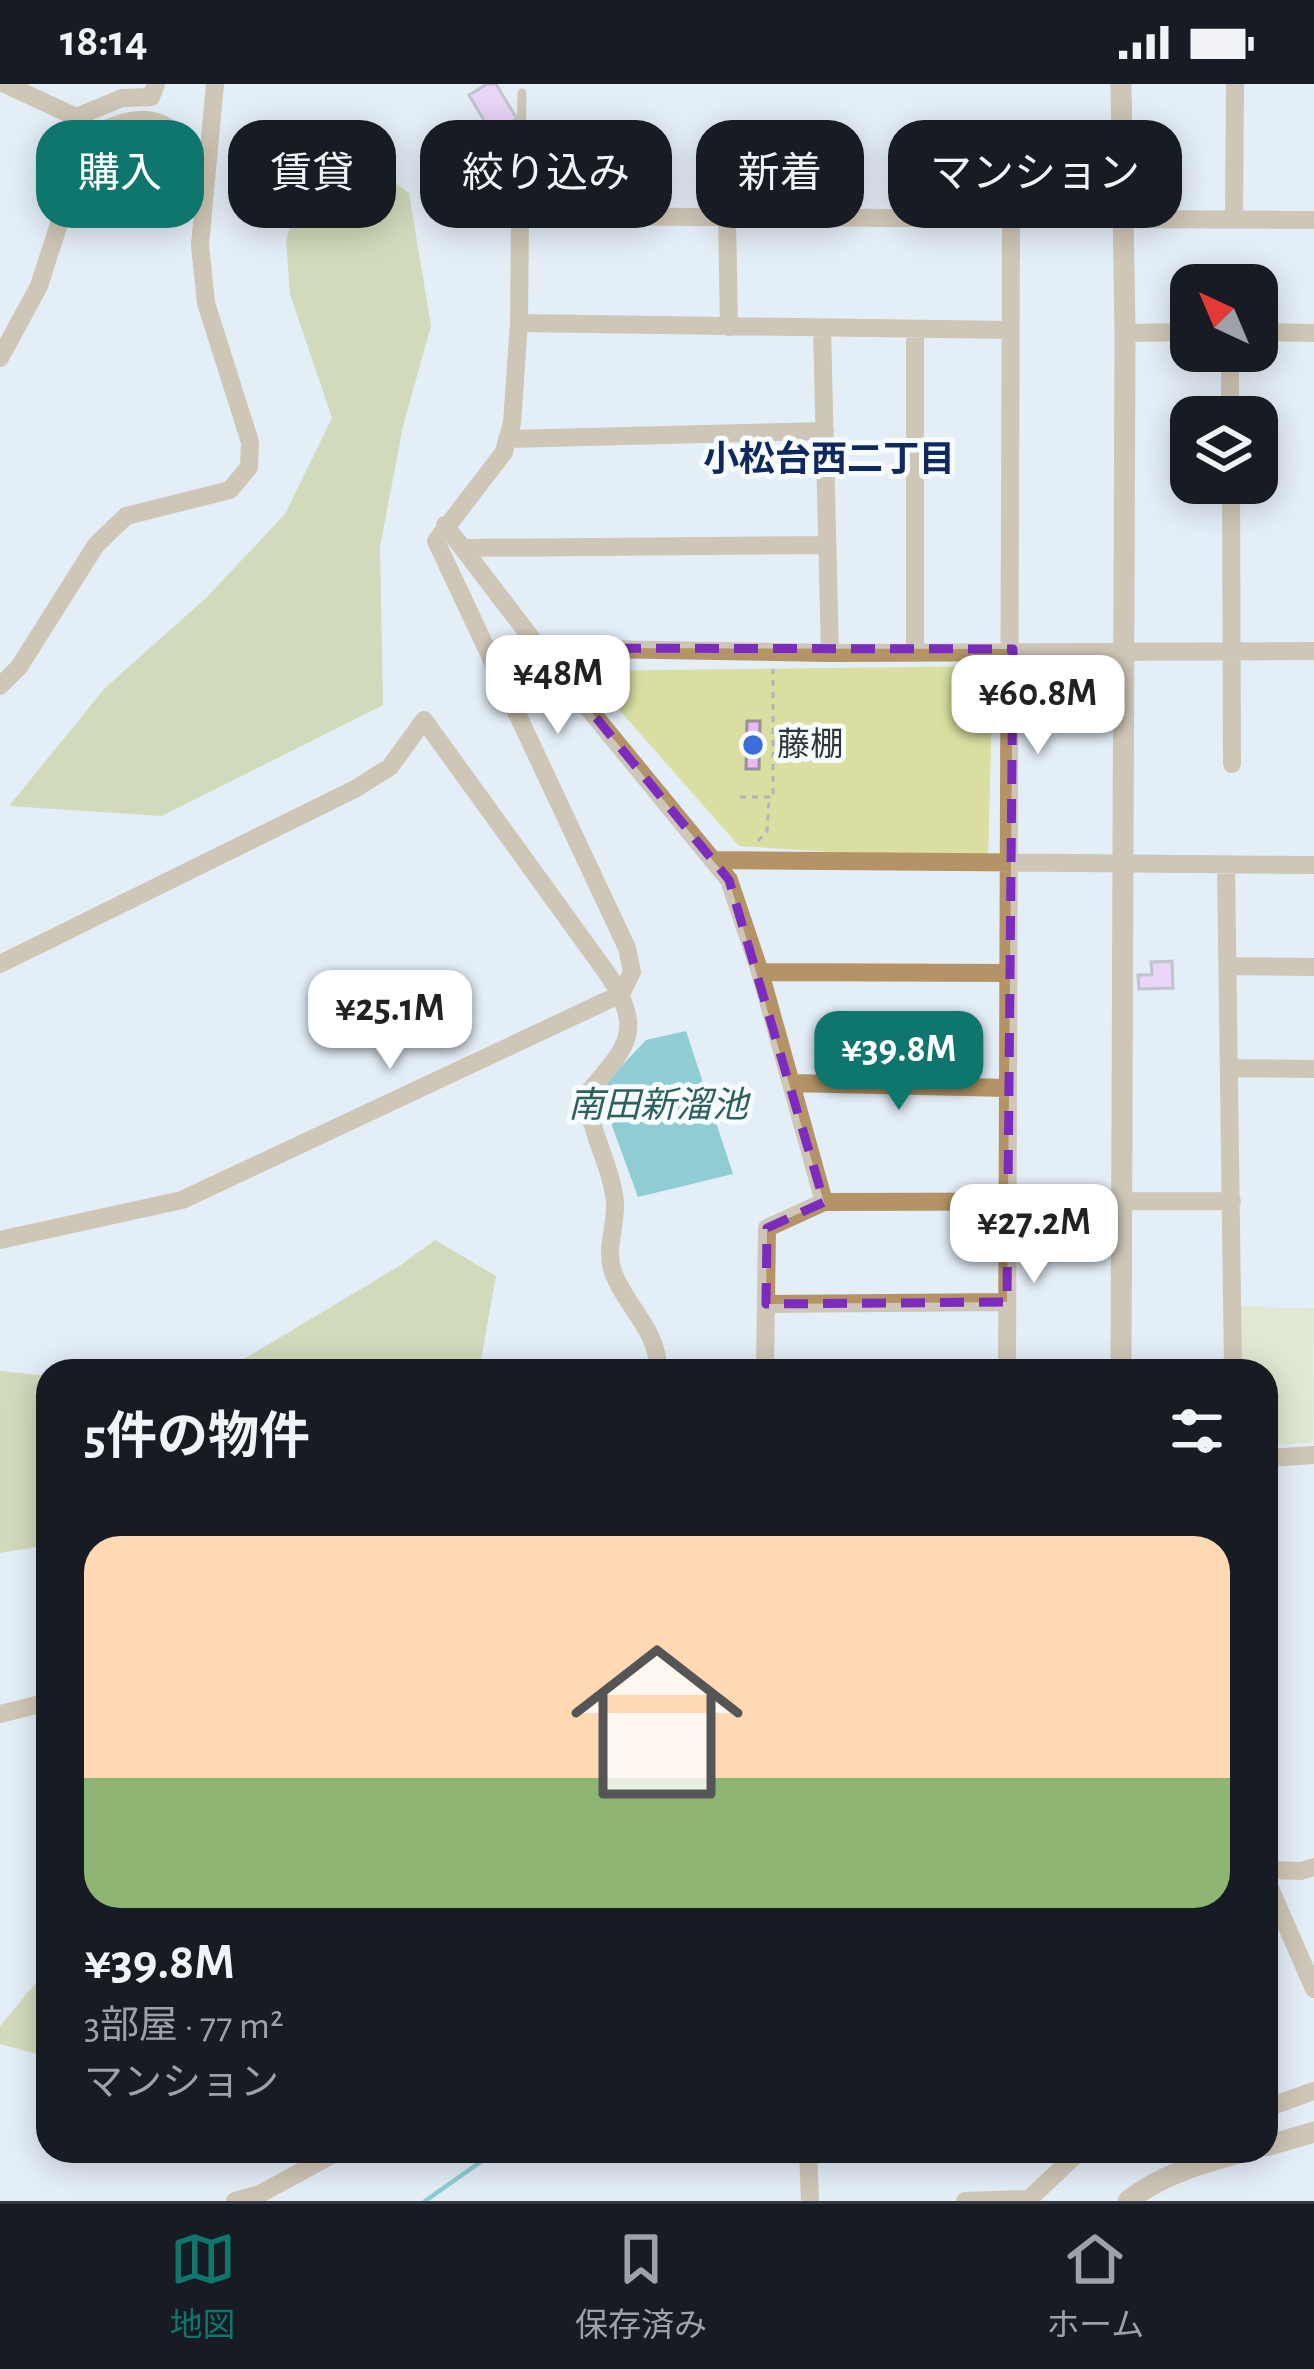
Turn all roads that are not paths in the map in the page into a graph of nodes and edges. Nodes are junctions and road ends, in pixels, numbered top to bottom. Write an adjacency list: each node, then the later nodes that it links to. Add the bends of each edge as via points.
1 (5, 84): 2 (street, via 76,117 122,98 151,97)
2 (156, 84)
3 (215, 84): 9 (street)
4 (1121, 84): 8 (street)
5 (1235, 84): 10 (street)
6 (522, 92): 7 (lane)
7 (522, 120)
8 (1122, 120)
9 (207, 158): 26 (street, via 168,123 129,118 87,136 39,286); 40 (street, via 200,245 206,303 250,442 249,467 230,490 126,516 96,545)
10 (1234, 218): 11 (street); 12 (street)
11 (1182, 220)
12 (1314, 220)
13 (520, 228): 17 (street)
14 (727, 228): 18 (street)
15 (1011, 228): 21 (street)
16 (1124, 228): 24 (street)
17 (519, 323): 18 (street); 28 (street)
18 (728, 327): 19 (street)
19 (822, 329): 20 (street); 27 (street)
20 (915, 330): 21 (street); 35 (street)
21 (1010, 330): 34 (street)
22 (1170, 332): 24 (street)
23 (1278, 332): 25 (street)
24 (1125, 333): 36 (street)
25 (1314, 333)
26 (0, 358)
27 (824, 431): 28 (street); 31 (street)
28 (507, 439): 30 (street)
29 (1231, 504): 37 (street)
30 (446, 525): 32 (street); 52 (street, via 436,541 627,948 632,972)
31 (827, 545): 32 (street); 39 (street)
32 (463, 548): 33 (street)
33 (539, 648): 39 (street); 42 (street)
34 (1012, 650): 35 (street); 36 (street); 43 (street)
35 (915, 651): 39 (street)
36 (1123, 651): 37 (street); 44 (street)
37 (1232, 651): 38 (street); 41 (street)
38 (1314, 651)
39 (830, 652)
40 (0, 686)
41 (1232, 764)
42 (712, 860): 43 (street); 50 (street, via 729,880)
43 (1009, 863): 44 (street); 51 (street)
44 (1122, 865): 45 (street); 60 (street)
45 (1226, 865): 46 (street); 48 (street)
46 (1314, 865)
47 (0, 964): 52 (street, via 356,789 390,767 424,720)
48 (1230, 966): 49 (street); 53 (street)
49 (1314, 967)
50 (760, 972): 51 (street); 55 (street)
51 (1008, 973): 56 (street)
52 (621, 994): 61 (street, via 182,1200); 64 (street, via 632,1024 628,1045 587,1094 589,1118 614,1197 614,1274 652,1337)
53 (1232, 1068): 54 (street); 57 (street)
54 (1314, 1069)
55 (791, 1083): 56 (street); 58 (street)
56 (1007, 1088): 59 (street)
57 (1232, 1201): 60 (street); 68 (street)
58 (824, 1202): 59 (street); 63 (street, via 767,1228)
59 (1006, 1202): 60 (street); 62 (street)
60 (1124, 1202): 67 (street)
61 (0, 1240)
62 (1007, 1302): 63 (street); 66 (street)
63 (766, 1304): 65 (street)
64 (656, 1359)
65 (765, 1359)
66 (1007, 1359)
67 (1121, 1359)
68 (1233, 1359)
69 (1314, 1455): 70 (street)
70 (1278, 1457)
71 (36, 1705): 72 (street)
72 (0, 1714)
73 (1314, 1867): 74 (street)
74 (1278, 1873)
75 (1278, 1903): 76 (street)
76 (1314, 1989)
77 (1314, 2091): 78 (street)
78 (1278, 2104)
79 (1314, 2132): 80 (street)
80 (1278, 2142)
81 (319, 2163): 85 (street)
82 (808, 2163): 87 (street)
83 (1067, 2163): 88 (street, via 1029,2199)
84 (1190, 2163): 89 (street)
85 (263, 2197): 86 (street)
86 (235, 2201)
87 (810, 2201)
88 (965, 2201)
89 (1128, 2201)

